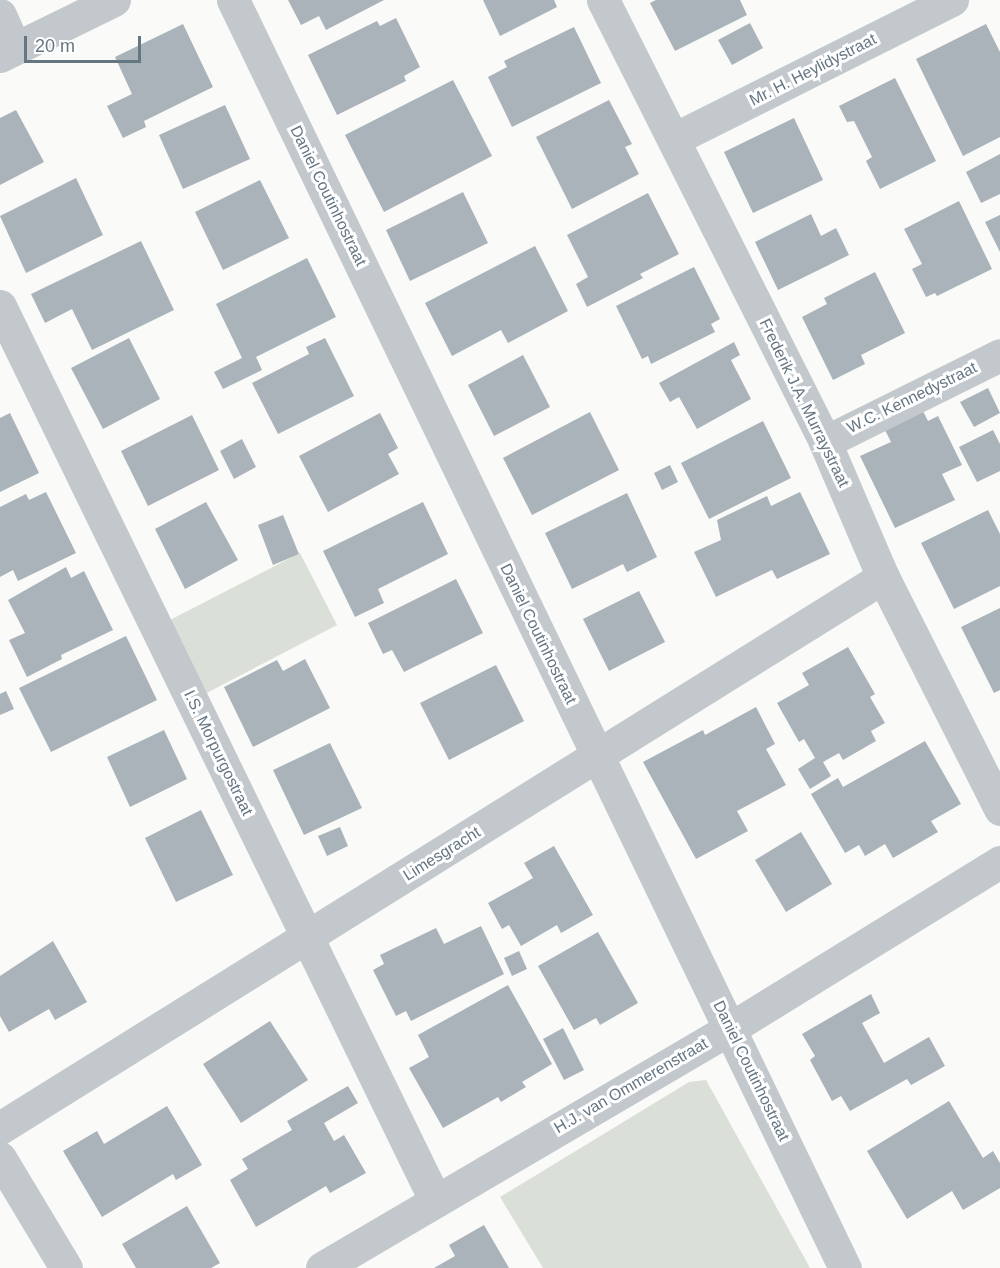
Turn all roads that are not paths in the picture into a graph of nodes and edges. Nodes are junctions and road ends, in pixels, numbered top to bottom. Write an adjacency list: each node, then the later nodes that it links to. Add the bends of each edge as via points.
1 (114, 0): 6 (street)
2 (233, 0): 12 (street, Daniel Coutinhostraat)
3 (603, 0): 7 (street, Frederik J.A. Murraystraat)
4 (952, 0): 7 (street, Mr. H. Heylidystraat)
5 (0, 15): 6 (street)
6 (8, 52)
7 (674, 139): 10 (street, Frederik J.A. Murraystraat)
8 (0, 306): 15 (street, I.S. Morpurgostraat)
9 (1000, 354): 10 (street, W.C. Kennedystraat)
10 (825, 442): 11 (street, Frederik J.A. Murraystraat)
11 (883, 577): 12 (street, Limesgracht); 13 (street, Frederik J.A. Murraystraat)
12 (598, 758): 15 (street, Limesgracht); 16 (street, Daniel Coutinhostraat)
13 (1000, 809)
14 (1000, 862): 16 (street, H.J. van Ommerenstraat)
15 (308, 938): 17 (street, Limesgracht); 19 (street, I.S. Morpurgostraat)
16 (731, 1028): 19 (street, H.J. van Ommerenstraat); 22 (street, Daniel Coutinhostraat)
17 (0, 1128)
18 (0, 1158): 20 (street)
19 (435, 1200): 21 (street, H.J. van Ommerenstraat)
20 (66, 1268)
21 (322, 1268)
22 (844, 1268)

